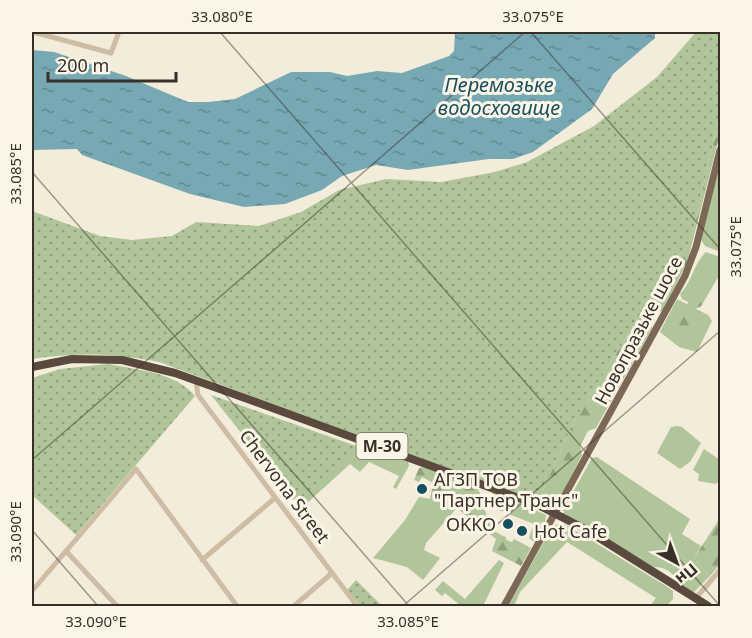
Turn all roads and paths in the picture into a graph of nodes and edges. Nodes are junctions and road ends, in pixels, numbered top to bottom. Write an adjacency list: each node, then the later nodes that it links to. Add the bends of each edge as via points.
1 (33, 32): 2 (street, via 111,53)
2 (118, 32)
3 (720, 150): 7 (main road, Новопразьке шосе, via 685,276)
4 (32, 367): 5 (highway, М-30, via 72,359 109,358 146,364)
5 (196, 381): 6 (street, Chervona Street, via 198,395); 7 (highway, М-30)
6 (275, 498): 9 (street); 11 (street, Chervona Street)
7 (556, 513): 13 (highway, М-30); 18 (main road, Новопразьке шосе)
8 (66, 551): 9 (street, via 136,469); 12 (street); 14 (street)
9 (202, 560): 15 (street)
10 (720, 570): 13 (street)
11 (332, 573): 16 (street); 17 (street, Chervona Street)
12 (32, 591)
13 (696, 598): 19 (highway, М-30)
14 (117, 606)
15 (237, 606)
16 (294, 606)
17 (357, 606)
18 (504, 606)
19 (708, 606)

